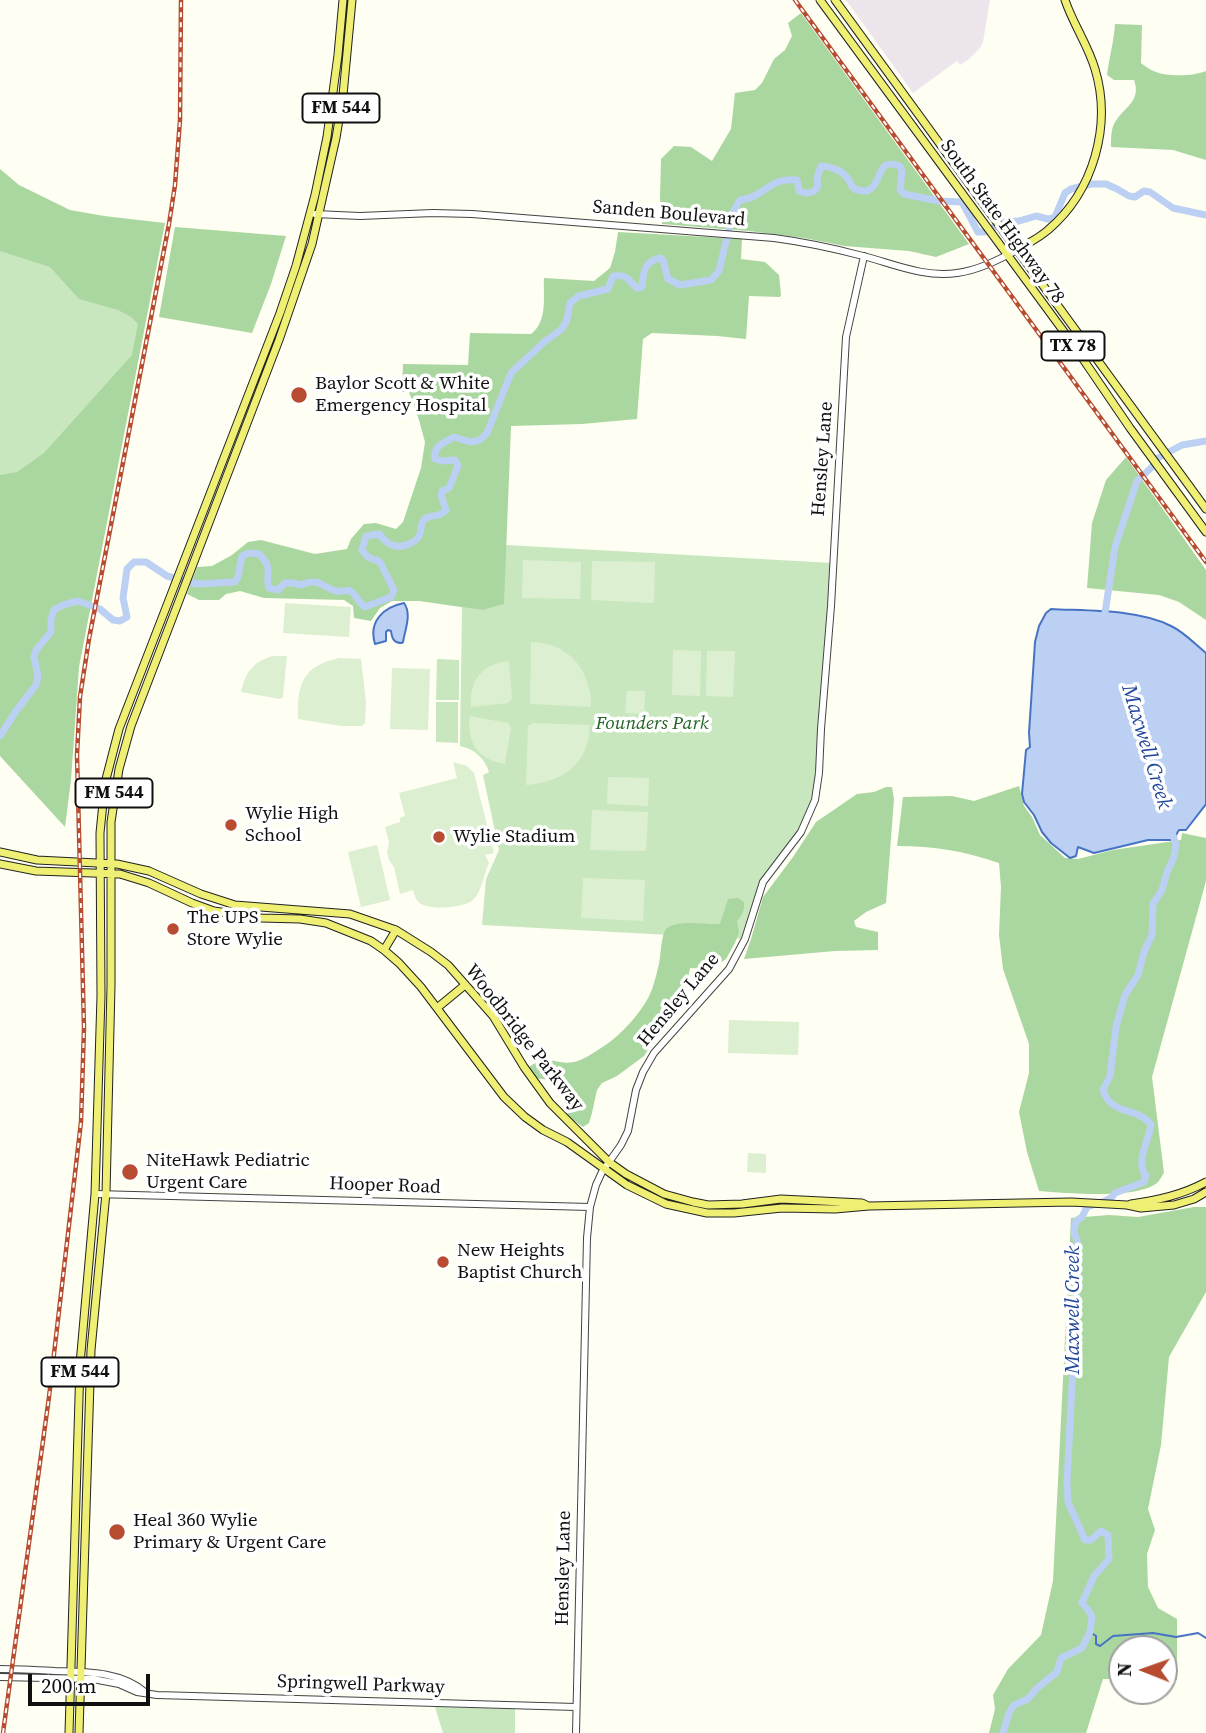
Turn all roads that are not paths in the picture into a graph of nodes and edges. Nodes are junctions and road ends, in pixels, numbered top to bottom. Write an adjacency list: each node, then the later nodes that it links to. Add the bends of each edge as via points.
1 (343, 0): 6 (main road, FM 544 / FM 544)
2 (352, 0): 7 (main road, FM 544 / FM 544)
3 (820, 0): 11 (main road, South State Highway 78 / TX 78)
4 (835, 0): 10 (main road, South State Highway 78 / TX 78)
5 (1065, 0): 10 (main road, via 1100,87 1102,120 1097,150 1081,190 1061,217)
6 (339, 49): 7 (main road); 8 (main road, FM 544 / FM 544, via 327,137)
7 (348, 49): 9 (main road, FM 544 / FM 544)
8 (310, 213): 9 (street, Sanden Boulevard); 13 (main road, FM 544 / FM 544, via 280,313)
9 (320, 215): 12 (street, Sanden Boulevard, via 472,214 710,232 817,244); 14 (main road, FM 544 / FM 544)
10 (1017, 250): 11 (street, Sanden Boulevard); 15 (main road, South State Highway 78 / TX 78)
11 (1006, 255): 12 (street, Sanden Boulevard, via 971,271 943,274); 16 (main road, South State Highway 78 / TX 78)
12 (864, 256): 37 (street, Hensley Lane, via 846,337 815,800 801,832 762,882 745,939 729,968 648,1063 636,1090 628,1131)
13 (241, 413): 14 (main road); 17 (main road, FM 544 / FM 544)
14 (250, 417): 18 (main road, FM 544 / FM 544)
15 (1206, 509)
16 (1206, 531)
17 (131, 696): 18 (main road); 20 (main road, FM 544 / FM 544, via 105,783)
18 (141, 700): 21 (main road, FM 544 / FM 544, via 119,769)
19 (0, 852): 20 (main road, Woodbridge Parkway, via 37,860)
20 (100, 863): 21 (main road, Woodbridge Parkway); 23 (main road, FM 544 / FM 544)
21 (110, 863): 24 (main road, FM 544 / FM 544); 25 (main road, Woodbridge Parkway)
22 (0, 864): 23 (main road, Woodbridge Parkway, via 36,872)
23 (100, 873): 24 (main road, Woodbridge Parkway); 35 (main road, FM 544 / FM 544)
24 (110, 874): 26 (main road, Woodbridge Parkway, via 138,878); 36 (main road, FM 544 / FM 544)
25 (174, 881): 26 (main road); 27 (main road, Woodbridge Parkway)
26 (169, 892): 29 (main road, Woodbridge Parkway)
27 (235, 905): 28 (main road, Woodbridge Parkway); 29 (main road)
28 (300, 909): 30 (main road); 31 (main road, Woodbridge Parkway, via 350,914)
29 (234, 915): 30 (main road, Woodbridge Parkway)
30 (300, 919): 32 (main road, Woodbridge Parkway, via 327,923)
31 (396, 930): 32 (main road); 33 (main road, Woodbridge Parkway, via 431,952)
32 (384, 950): 34 (main road, Woodbridge Parkway)
33 (465, 985): 34 (main road); 37 (main road, Woodbridge Parkway, via 493,1016 550,1102)
34 (437, 1008): 37 (main road, Woodbridge Parkway, via 504,1097 524,1116)
35 (97, 1087): 36 (main road); 41 (main road, FM 544 / FM 544)
36 (108, 1088): 40 (main road, FM 544 / FM 544)
37 (606, 1165): 42 (main road, Woodbridge Parkway, via 627,1185 666,1204 734,1213 780,1199 869,1206); 43 (street, Hensley Lane)
38 (1206, 1182): 42 (main road, Woodbridge Parkway, via 1176,1195)
39 (1206, 1192): 42 (main road, Woodbridge Parkway, via 1166,1206)
40 (106, 1193): 41 (street, Hooper Road); 43 (street, Hooper Road); 45 (main road, FM 544 / FM 544)
41 (95, 1194): 44 (main road, FM 544 / FM 544)
42 (1127, 1205)
43 (590, 1207): 56 (street, Hensley Lane)
44 (91, 1243): 45 (main road, via 93,1274); 46 (main road, FM 544 / FM 544)
45 (98, 1276): 47 (main road, FM 544 / FM 544)
46 (78, 1447): 47 (main road); 48 (main road, FM 544 / FM 544)
47 (86, 1483): 49 (main road, FM 544 / FM 544)
48 (74, 1561): 49 (main road); 52 (main road, FM 544 / FM 544)
49 (85, 1561): 53 (main road, FM 544 / FM 544)
50 (0, 1669): 51 (street, Springwell Parkway)
51 (23, 1670): 52 (street, Springwell Parkway); 55 (street)
52 (70, 1675): 53 (street, Springwell Parkway); 55 (street, Springwell Parkway); 57 (main road, FM 544 / FM 544)
53 (80, 1675): 56 (street, Springwell Parkway, via 99,1673 122,1679 156,1695); 58 (main road, FM 544 / FM 544)
54 (0, 1677): 55 (street, Springwell Parkway)
55 (23, 1678)
56 (576, 1707): 59 (street, Hensley Lane)
57 (69, 1733)
58 (79, 1733)
59 (576, 1733)

